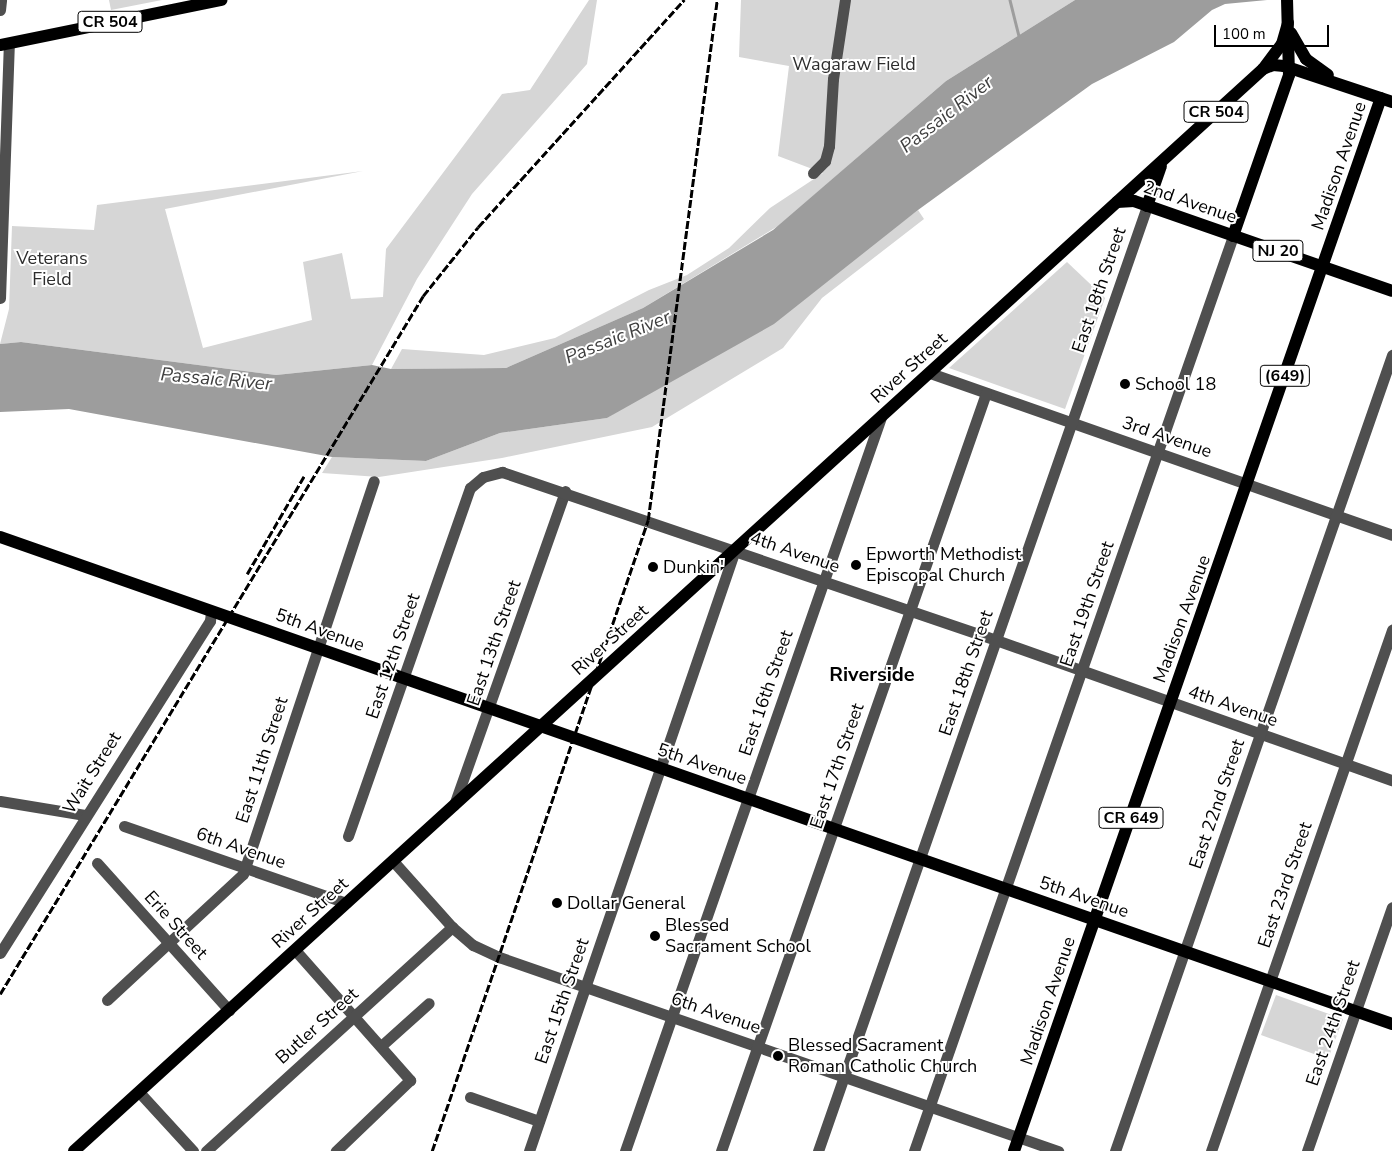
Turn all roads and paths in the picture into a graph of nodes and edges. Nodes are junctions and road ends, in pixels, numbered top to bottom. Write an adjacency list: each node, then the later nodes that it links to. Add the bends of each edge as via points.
1 (1, 0): 5 (street)
2 (221, 0): 7 (main road, CR 504)
3 (845, 0): 13 (street, via 833,79 829,146 825,161)
4 (1287, 0): 6 (main road, CR 504)
5 (0, 10)
6 (1288, 23): 8 (main road); 9 (main road, River Street / CR 504, via 1282,44); 10 (main road, CR 504, via 1295,44 1306,59)
7 (4, 44): 19 (street)
8 (1290, 67): 9 (main road, via 1273,65); 10 (main road); 16 (main road, East 19th Street)
9 (1263, 69): 12 (main road, River Street / CR 504)
10 (1352, 88): 11 (main road)
11 (1386, 100): 17 (main road, Madison Avenue / (649))
12 (1168, 155): 14 (main road, River Street); 15 (main road, River Street / CR 504, via 1158,171)
13 (813, 173)
14 (1117, 202): 15 (main road, 2nd Avenue, via 1128,200); 21 (main road, River Street)
15 (1147, 206): 16 (main road, 2nd Avenue / NJ 20); 24 (street, East 18th Street)
16 (1233, 236): 17 (main road, 2nd Avenue / NJ 20); 25 (street, East 19th Street)
17 (1323, 267): 18 (main road, 2nd Avenue / NJ 20); 27 (main road, Madison Avenue / (649))
18 (1392, 291)
19 (0, 298)
20 (1392, 355): 30 (street, East 22nd Street)
21 (930, 372): 22 (street, 3rd Avenue); 23 (main road, River Street)
22 (986, 393): 24 (street, 3rd Avenue); 35 (street, East 17th Street)
23 (881, 417): 33 (main road, River Street); 34 (street, East 16th Street)
24 (1072, 423): 25 (street, 3rd Avenue); 38 (street, East 18th Street)
25 (1158, 453): 27 (street, 3rd Avenue); 40 (street, East 19th Street)
26 (374, 481): 39 (street, East 11th Street)
27 (1248, 484): 30 (street, 3rd Avenue); 42 (main road, Madison Avenue / CR 649)
28 (470, 488): 29 (street, 4th Avenue, via 483,477 502,472); 41 (street, East 12th Street)
29 (565, 491): 33 (street, 4th Avenue); 43 (street, East 13th Street)
30 (1336, 515): 31 (street, 3rd Avenue); 45 (street, East 22nd Street)
31 (1392, 535)
32 (0, 537): 36 (main road, 5th Avenue)
33 (735, 550): 34 (street, 4th Avenue); 44 (main road, River Street); 47 (street, East 15th Street)
34 (824, 580): 35 (street, 4th Avenue); 49 (street, East 16th Street)
35 (910, 610): 38 (street, 4th Avenue); 54 (street, East 17th Street)
36 (211, 611): 39 (main road, 5th Avenue); 52 (street, Wait Street, via 210,621)
37 (1392, 630): 46 (street, East 23rd Street)
38 (996, 640): 40 (street, 4th Avenue); 56 (street, East 18th Street)
39 (318, 648): 41 (main road, 5th Avenue); 59 (street, East 11th Street)
40 (1082, 670): 42 (street, 4th Avenue); 60 (street, East 19th Street)
41 (403, 678): 43 (main road, 5th Avenue); 55 (street, East 12th Street)
42 (1171, 702): 45 (street, 4th Avenue); 63 (main road, Madison Avenue / CR 649)
43 (490, 709): 44 (main road, 5th Avenue); 51 (street, East 13th Street)
44 (541, 726): 47 (main road, 5th Avenue); 51 (main road, River Street)
45 (1260, 734): 46 (street, 4th Avenue); 67 (street, East 22nd Street)
46 (1346, 764): 48 (street, 4th Avenue); 69 (street, East 23rd Street)
47 (662, 768): 49 (main road, 5th Avenue); 70 (street, East 15th Street)
48 (1392, 780)
49 (748, 799): 54 (main road, 5th Avenue); 76 (street, East 16th Street)
50 (0, 801): 52 (street)
51 (454, 805): 57 (main road, River Street)
52 (85, 815): 68 (street, Wait Street, via 74,838)
53 (124, 826): 59 (street, 6th Avenue)
54 (834, 829): 56 (main road, 5th Avenue); 79 (street, East 17th Street)
55 (348, 836)
56 (920, 859): 60 (main road, 5th Avenue); 80 (street, East 18th Street)
57 (393, 861): 61 (main road, River Street); 64 (street, 6th Avenue)
58 (97, 863): 65 (street, Erie Street)
59 (245, 868): 61 (street, 6th Avenue); 65 (street, East 11th Street, via 238,881)
60 (1006, 889): 63 (main road, 5th Avenue); 83 (street, East 19th Street)
61 (346, 903): 66 (main road, River Street)
62 (1392, 907): 74 (street, East 24th Street)
63 (1095, 920): 67 (main road, 5th Avenue); 85 (main road, Madison Avenue / CR 649)
64 (452, 927): 70 (street, 6th Avenue, via 473,945 499,957); 75 (street, Butler Street)
65 (169, 943): 71 (street, East 11th Street); 73 (street, Erie Street)
66 (295, 950): 73 (main road, River Street); 75 (street)
67 (1184, 951): 69 (main road, 5th Avenue); 97 (street, East 22nd Street)
68 (0, 953)
69 (1270, 981): 74 (main road, 5th Avenue); 98 (street, East 23rd Street)
70 (586, 986): 76 (street, 6th Avenue); 84 (street, East 15th Street)
71 (107, 1000)
72 (429, 1003): 78 (street)
73 (230, 1010): 81 (main road, River Street)
74 (1356, 1011): 77 (main road, 5th Avenue); 99 (street, East 24th Street)
75 (354, 1016): 78 (street); 88 (street, Butler Street)
76 (672, 1017): 79 (street, 6th Avenue); 91 (street, East 16th Street)
77 (1392, 1024)
78 (381, 1046): 89 (street, via 410,1080)
79 (758, 1047): 80 (street, 6th Avenue); 92 (street, East 17th Street)
80 (844, 1076): 83 (street, 6th Avenue); 93 (street, East 18th Street)
81 (139, 1092): 86 (main road, River Street); 87 (street)
82 (470, 1097): 84 (street)
83 (930, 1106): 85 (street, 6th Avenue); 94 (street, East 19th Street)
84 (539, 1121): 90 (street, East 15th Street)
85 (1019, 1137): 95 (main road, Madison Avenue / CR 649); 96 (street, 6th Avenue)
86 (74, 1151)
87 (193, 1151)
88 (206, 1151)
89 (336, 1151)
90 (529, 1151)
91 (625, 1151)
92 (721, 1151)
93 (818, 1151)
94 (914, 1151)
95 (1014, 1151)
96 (1058, 1151)
97 (1115, 1151)
98 (1211, 1151)
99 (1307, 1151)

